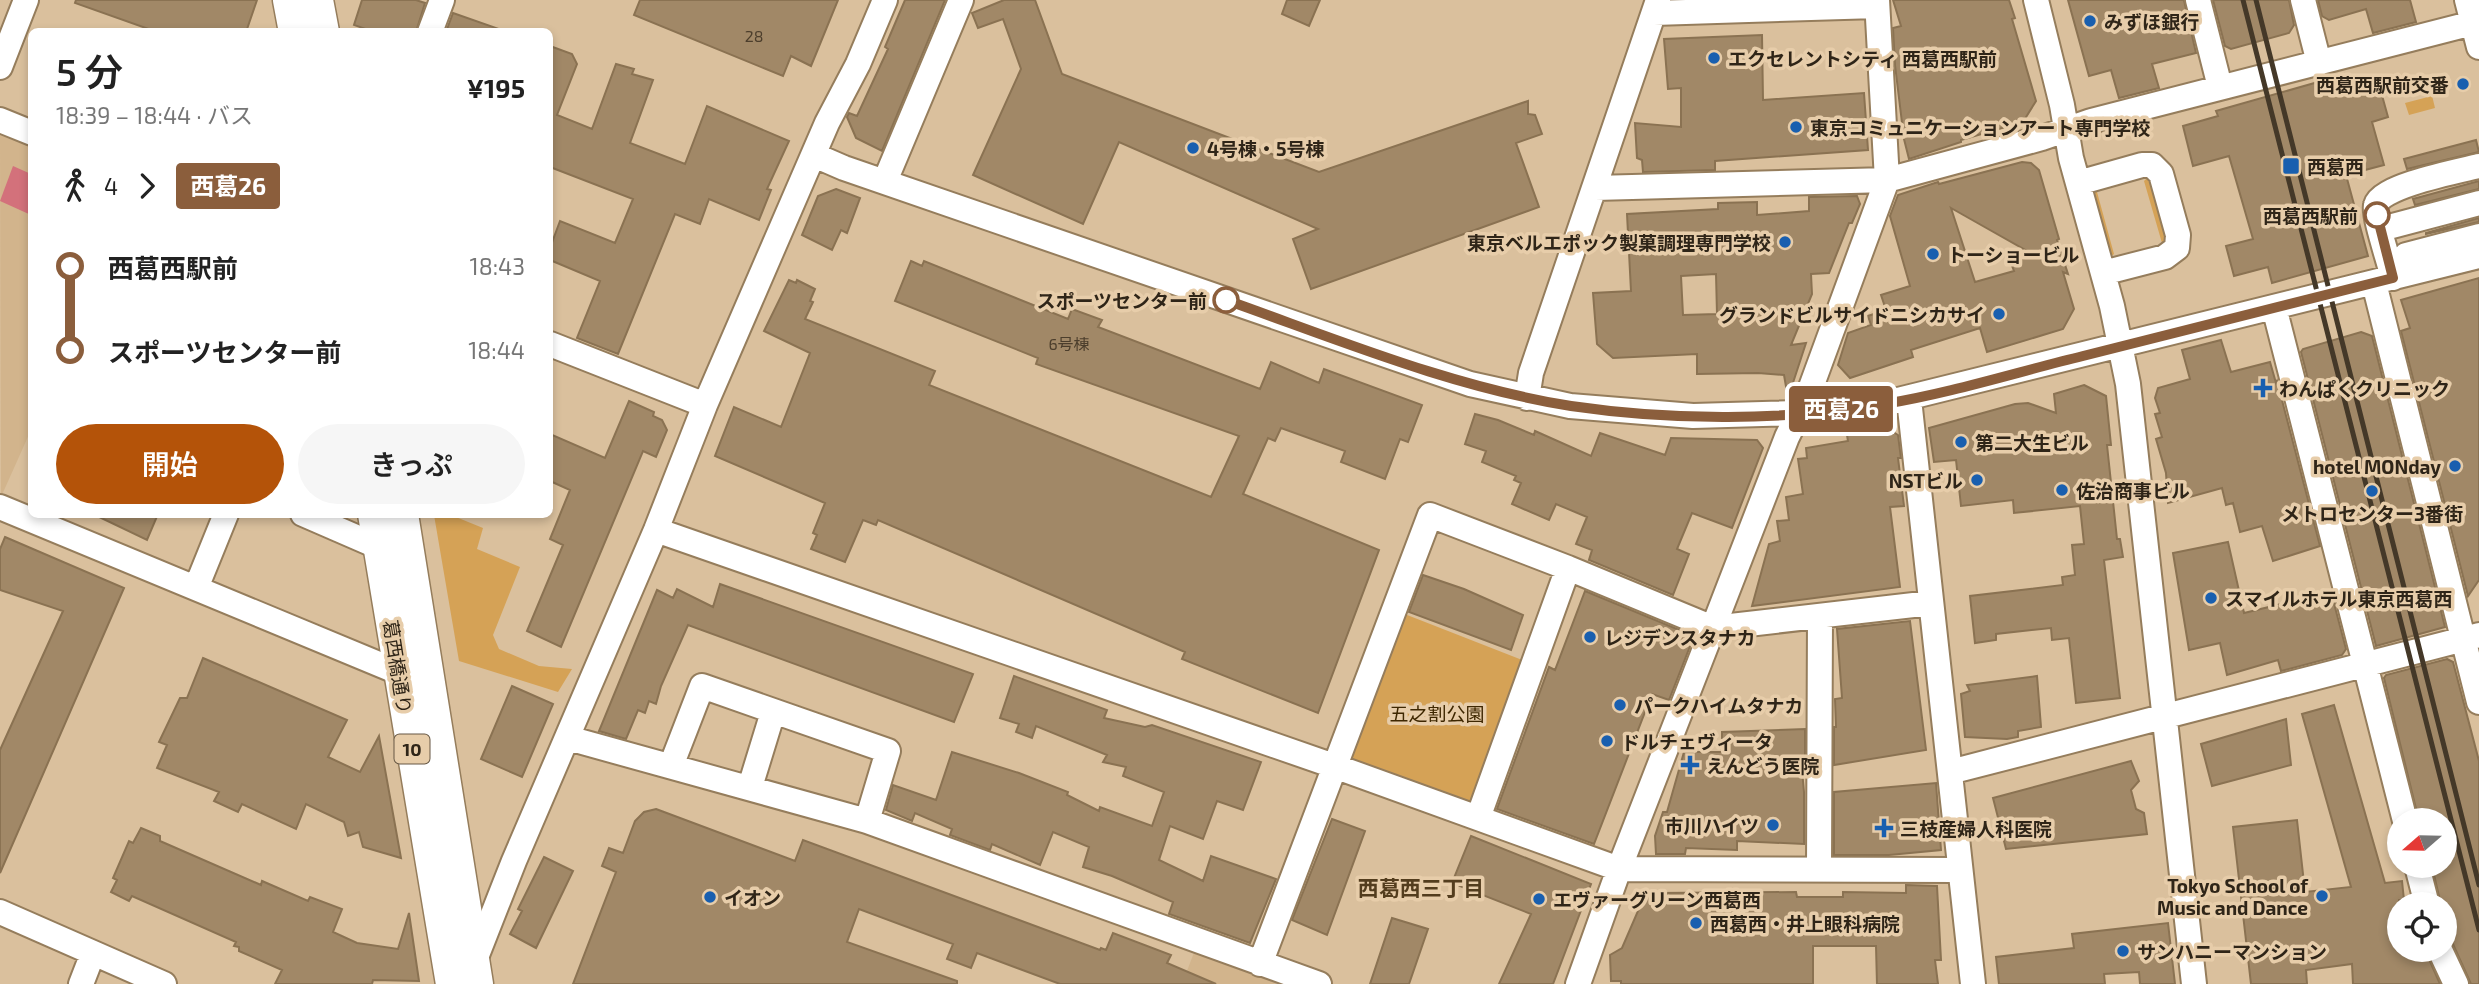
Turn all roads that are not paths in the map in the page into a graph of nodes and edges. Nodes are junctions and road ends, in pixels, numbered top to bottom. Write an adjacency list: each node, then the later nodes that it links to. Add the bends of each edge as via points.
1 (26, 0): 17 (street)
2 (289, 0): 13 (main road)
3 (317, 0): 14 (main road)
4 (442, 0): 15 (street)
5 (885, 0): 22 (street)
6 (961, 0): 25 (street)
7 (2036, 0): 20 (street)
8 (2198, 0): 18 (street)
9 (2303, 0): 16 (street)
10 (1877, 3): 11 (street); 24 (street)
11 (1656, 7): 27 (street)
12 (2473, 23): 16 (street)
13 (294, 28)
14 (322, 28)
15 (432, 28)
16 (2319, 63): 18 (street)
17 (0, 67)
18 (2220, 87): 20 (street)
19 (0, 120): 21 (street)
20 (2067, 130): 24 (street); 26 (street)
21 (28, 131)
22 (814, 155): 25 (street); 39 (street)
23 (2479, 166): 29 (street, via 2387,191 2375,208)
24 (1887, 180): 27 (street); 40 (street)
25 (885, 181): 37 (street, via 1418,368)
26 (2078, 183): 32 (street); 32 (street, via 2152,165 2161,174 2178,235 2176,248 2165,257)
27 (1595, 188): 37 (street, via 1531,373)
28 (2479, 203): 29 (street)
29 (2381, 229): 33 (street)
30 (2479, 236): 33 (street, via 2406,255)
31 (2479, 256): 33 (street)
32 (2103, 273): 36 (street)
33 (2383, 280): 34 (street); 53 (street)
34 (2274, 307): 36 (street); 54 (street)
35 (553, 345): 39 (street)
36 (2121, 346): 38 (street); 58 (street)
37 (1527, 398): 40 (street, via 1666,414)
38 (1909, 399): 40 (street); 50 (street)
39 (705, 405): 46 (street)
40 (1798, 413): 52 (street)
41 (0, 507): 49 (street)
42 (224, 518): 49 (street)
43 (312, 518): 47 (street)
44 (375, 518): 47 (main road, 葛西橋通り / 10)
45 (403, 518): 74 (main road, 葛西橋通り / 10)
46 (656, 530): 59 (street); 61 (street)
47 (379, 547): 55 (main road, 葛西橋通り / 10)
48 (1568, 568): 52 (street); 61 (street, via 1430,515); 65 (street)
49 (196, 588): 55 (street)
50 (1931, 603): 51 (street); 62 (street)
51 (1820, 617): 52 (street); 67 (street)
52 (1713, 628): 68 (street)
53 (2471, 637): 54 (street); 56 (street)
54 (2365, 664): 58 (street); 64 (street)
55 (398, 672): 74 (main road, 葛西橋通り / 10)
56 (2479, 702)
57 (773, 712): 60 (street, via 702,685); 63 (street); 66 (street, via 888,751)
58 (2165, 717): 62 (street); 80 (street)
59 (568, 738): 60 (street); 74 (street)
60 (671, 766): 63 (street)
61 (1334, 766): 65 (street); 73 (street)
62 (1950, 772): 69 (street)
63 (750, 787): 66 (street)
64 (2402, 808)
65 (1478, 818): 68 (street)
66 (867, 821): 73 (street)
67 (1819, 868): 68 (street); 69 (street)
68 (1619, 869): 78 (street)
69 (1959, 870): 79 (street)
70 (0, 912): 71 (street)
71 (93, 953): 75 (street); 76 (street)
72 (2446, 962): 81 (street)
73 (1260, 964): 77 (street)
74 (468, 979)
75 (81, 984)
76 (164, 984)
77 (1319, 984)
78 (1578, 984)
79 (1973, 984)
80 (2194, 984)
81 (2456, 984)

